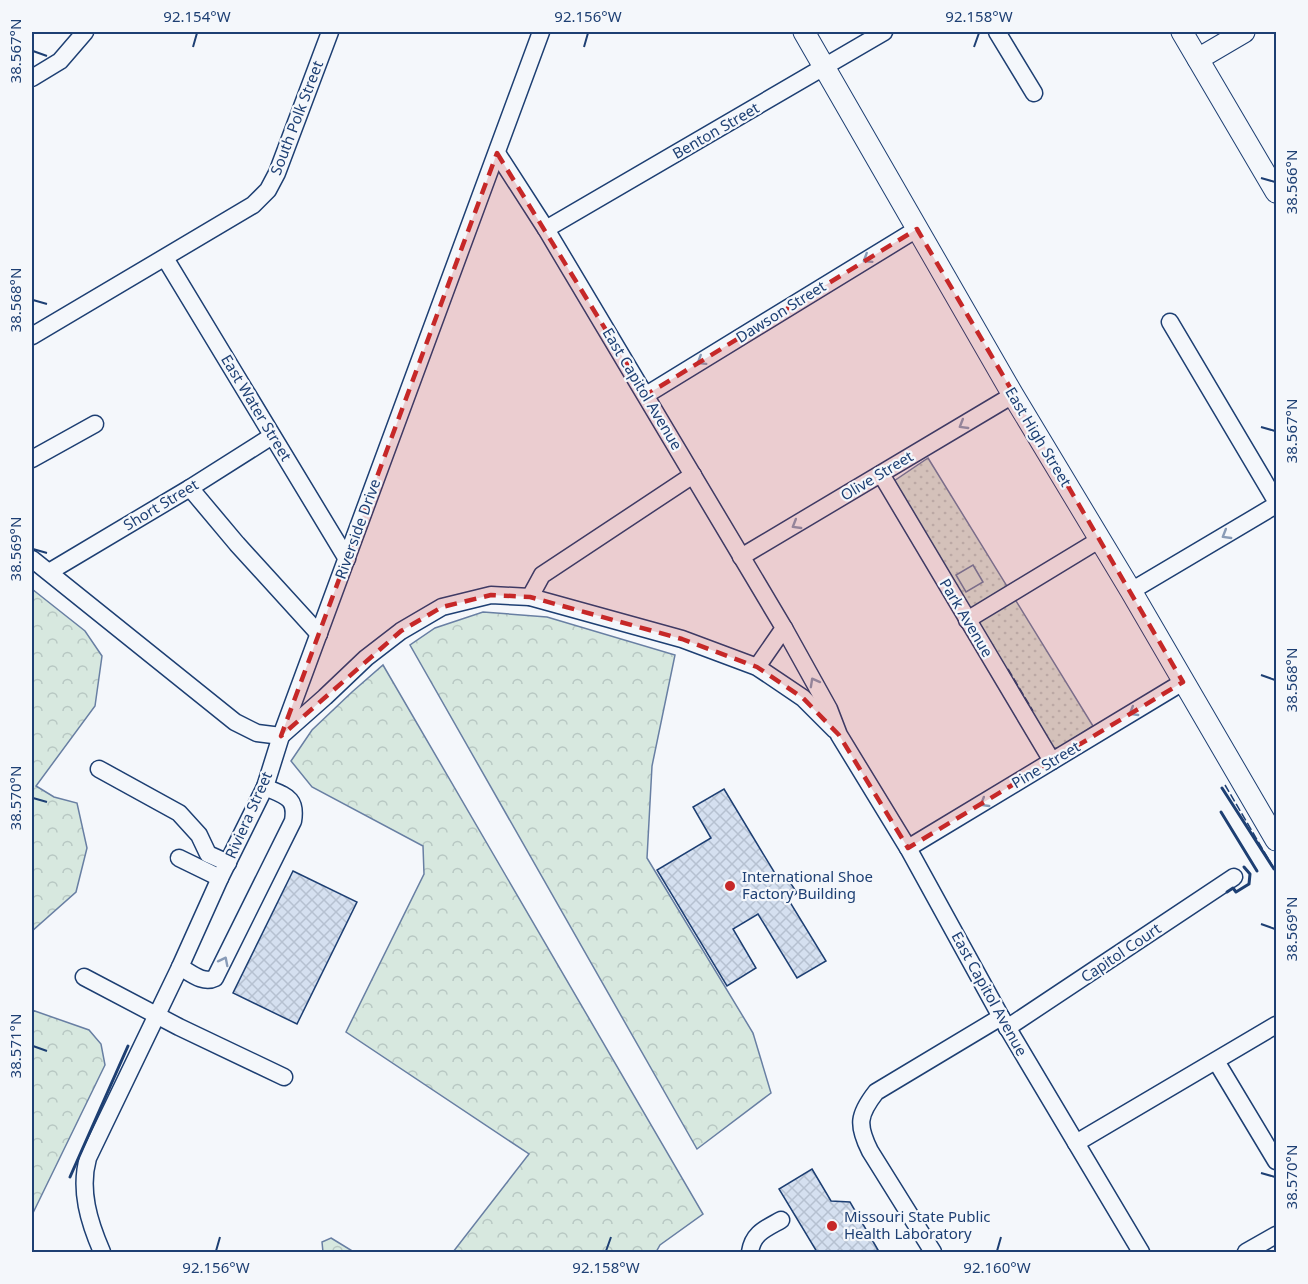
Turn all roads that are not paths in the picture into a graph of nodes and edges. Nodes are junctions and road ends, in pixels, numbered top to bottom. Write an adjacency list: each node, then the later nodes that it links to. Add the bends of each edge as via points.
1 (85, 32): 11 (street, via 60,61)
2 (330, 32): 17 (street, South Polk Street, via 268,190 253,205)
3 (541, 32): 13 (street, Riverside Drive)
4 (804, 32): 10 (main road, East High Street)
5 (885, 32): 10 (street, Benton Street)
6 (998, 32): 12 (street)
7 (1182, 32): 9 (main road)
8 (1244, 32): 9 (main road)
9 (1198, 59): 14 (main road)
10 (825, 67): 15 (street, Benton Street); 16 (main road, East High Street)
11 (32, 78)
12 (1034, 93)
13 (497, 153): 15 (street, East Capitol Avenue); 31 (street, Riverside Drive)
14 (1276, 192)
15 (546, 229): 20 (street, East Capitol Avenue)
16 (917, 229): 20 (street, Dawson Street, one-way to 20); 21 (main road, East High Street)
17 (165, 258): 19 (street, South Polk Street); 23 (street, East Water Street)
18 (1170, 322): 28 (street)
19 (32, 336)
20 (646, 395): 26 (street, East Capitol Avenue)
21 (1013, 395): 25 (street, Olive Street, one-way to 25); 29 (main road, East High Street)
22 (95, 424): 24 (street)
23 (272, 436): 27 (street, Short Street); 31 (street, East Water Street)
24 (32, 459)
25 (881, 474): 30 (street, Olive Street, one-way to 30); 36 (street, Park Avenue)
26 (693, 475): 30 (street, East Capitol Avenue); 35 (street, via 542,575)
27 (190, 488): 33 (street, Short Street); 38 (street)
28 (1276, 503): 34 (street, one-way to 34)
29 (1099, 540): 34 (main road, East High Street); 36 (street)
30 (741, 557): 37 (street, East Capitol Avenue)
31 (347, 559): 38 (street, Riverside Drive)
32 (32, 560): 33 (street)
33 (49, 572): 42 (street, via 235,722 257,733)
34 (1131, 591): 40 (main road, East High Street)
35 (530, 597): 39 (street, via 682,639); 42 (street, via 491,595 442,607 401,630 366,658)
36 (967, 620): 43 (street, Park Avenue)
37 (784, 628): 39 (street); 41 (street, East Capitol Avenue, one-way to 37, via 830,709)
38 (319, 634): 42 (street, Riverside Drive)
39 (757, 667): 41 (street, East Capitol Avenue, via 803,698)
40 (1183, 682): 43 (street, Pine Street, one-way to 43); 46 (main road, East High Street)
41 (839, 735): 47 (street, East Capitol Avenue)
42 (281, 736): 45 (street, Riviera Street)
43 (1052, 761): 47 (street, Pine Street, one-way to 47)
44 (99, 769): 49 (street, via 179,813)
45 (265, 787): 49 (street, Riviera Street); 51 (street, one-way to 45, via 203,980 215,978 293,822 295,808 290,798)
46 (1276, 840)
47 (908, 849): 54 (street, East Capitol Avenue)
48 (179, 858): 49 (street)
49 (224, 871): 51 (street, Riviera Street)
50 (1234, 877): 54 (street, Capitol Court)
51 (180, 967): 53 (street, Riviera Street)
52 (84, 977): 53 (street)
53 (156, 1015): 57 (street); 62 (street, Riviera Street, via 84,1173 87,1207)
54 (1004, 1023): 58 (street, East Capitol Avenue); 64 (street, Capitol Court, via 876,1092 860,1122 870,1151)
55 (1276, 1025): 56 (street)
56 (1216, 1061): 58 (street); 59 (street)
57 (284, 1077)
58 (1076, 1143): 65 (street, East Capitol Avenue)
59 (1276, 1161)
60 (781, 1220): 63 (street, via 760,1232 751,1242)
61 (1276, 1234): 66 (street)
62 (100, 1252)
63 (750, 1252)
64 (933, 1252)
65 (1141, 1252)
66 (1246, 1252)

